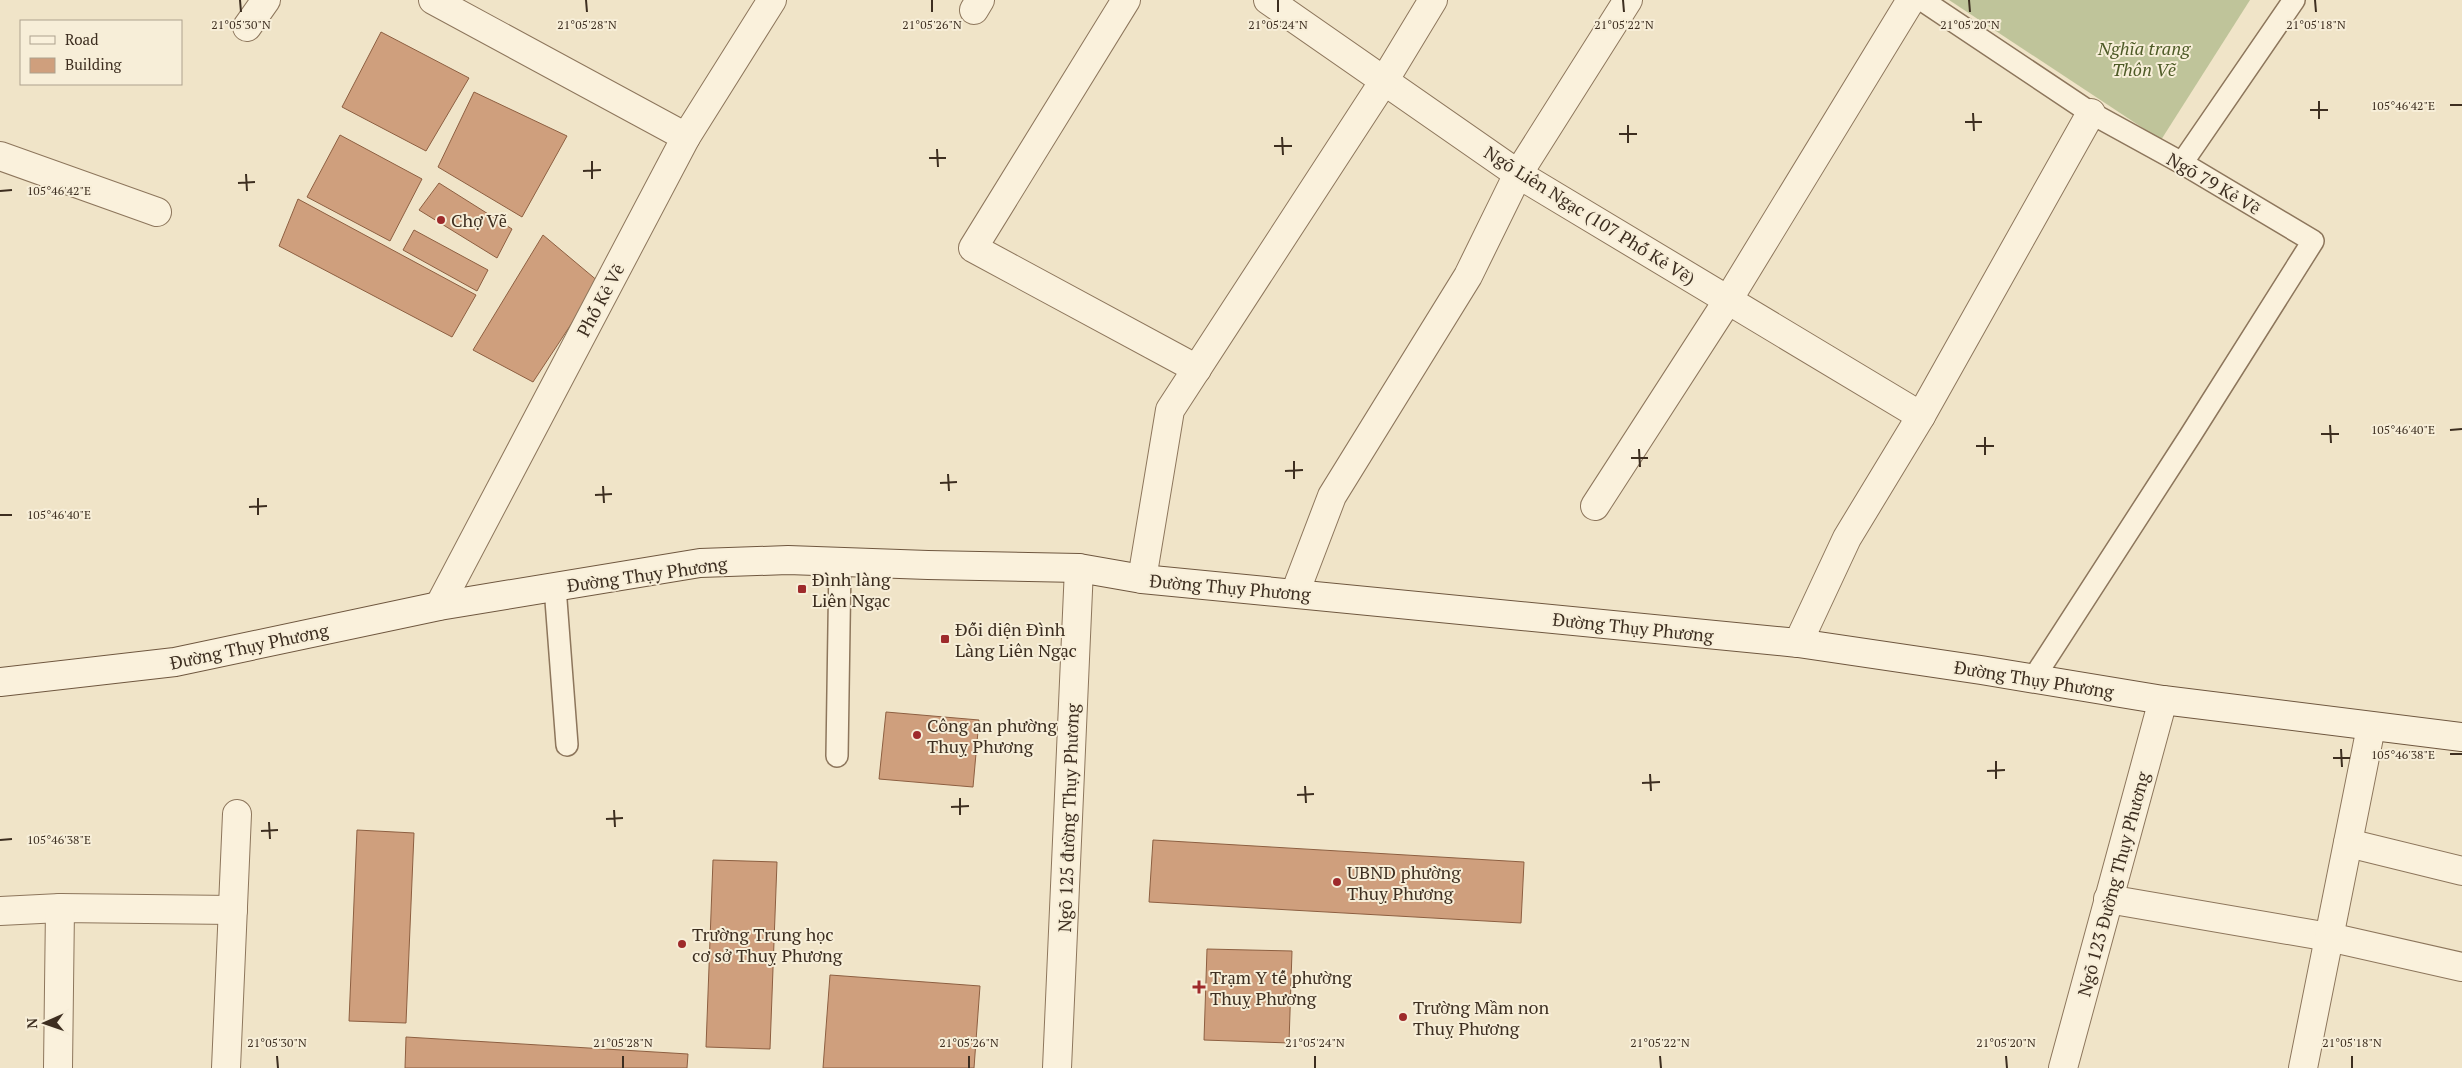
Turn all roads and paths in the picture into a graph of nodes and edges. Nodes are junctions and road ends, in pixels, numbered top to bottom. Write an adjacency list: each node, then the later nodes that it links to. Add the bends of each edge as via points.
1 (266, 0): 11 (street)
2 (433, 0): 14 (street)
3 (772, 0): 14 (street, Phố Kẻ Vẽ)
4 (1126, 0): 20 (street, via 973,248)
5 (1268, 0): 12 (street, Ngõ Liên Ngạc (107 Phố Kẻ Vẽ))
6 (1433, 0): 12 (street)
7 (1628, 0): 17 (street)
8 (1911, 0): 19 (street)
9 (1922, 0): 13 (lane, Ngõ 79 Kẻ Vẽ)
10 (2294, 0): 16 (lane)
11 (247, 27)
12 (1384, 81): 17 (street, Ngõ Liên Ngạc (107 Phố Kẻ Vẽ)); 20 (street)
13 (2091, 113): 16 (lane, Ngõ 79 Kẻ Vẽ); 21 (street)
14 (686, 137): 28 (street, Phố Kẻ Vẽ)
15 (0, 156): 18 (street)
16 (2182, 163): 30 (lane, Ngõ 79 Kẻ Vẽ, via 2313,241)
17 (1518, 174): 19 (street, Ngõ Liên Ngạc (107 Phố Kẻ Vẽ)); 27 (street, via 1468,276 1332,496)
18 (157, 212)
19 (1728, 300): 21 (street, Ngõ Liên Ngạc (107 Phố Kẻ Vẽ)); 22 (street)
20 (1197, 369): 25 (street, via 1170,410)
21 (1921, 416): 29 (street, via 1847,538)
22 (1595, 506)
23 (840, 562): 24 (street, Đường Thụy Phương); 26 (street, Đường Thụy Phương, via 700,563); 36 (lane)
24 (1079, 568): 25 (street, Đường Thụy Phương); 48 (street, Ngõ 125 đường Thụy Phương)
25 (1142, 579): 27 (street, Đường Thụy Phương)
26 (555, 587): 28 (street, Đường Thụy Phương); 35 (lane)
27 (1295, 593): 29 (street, Đường Thụy Phương)
28 (439, 606): 31 (street, Đường Thụy Phương, via 176,662)
29 (1798, 643): 30 (street, Đường Thụy Phương)
30 (2033, 678): 32 (street, Đường Thụy Phương)
31 (0, 682)
32 (2163, 700): 33 (street, Đường Thụy Phương); 40 (street, Ngõ 123 Đường Thụy Phương)
33 (2371, 727): 34 (street, Đường Thụy Phương); 38 (street)
34 (2462, 737)
35 (567, 745)
36 (837, 756)
37 (237, 814): 42 (street)
38 (2348, 843): 39 (street); 44 (street)
39 (2462, 871)
40 (2108, 899): 44 (street); 49 (street, Ngõ 123 Đường Thụy Phương)
41 (60, 908): 42 (street); 43 (street); 46 (street)
42 (233, 910): 47 (street)
43 (0, 911)
44 (2329, 937): 45 (street); 50 (street)
45 (2462, 967)
46 (58, 1068)
47 (226, 1068)
48 (1058, 1068)
49 (2063, 1068)
50 (2303, 1068)

